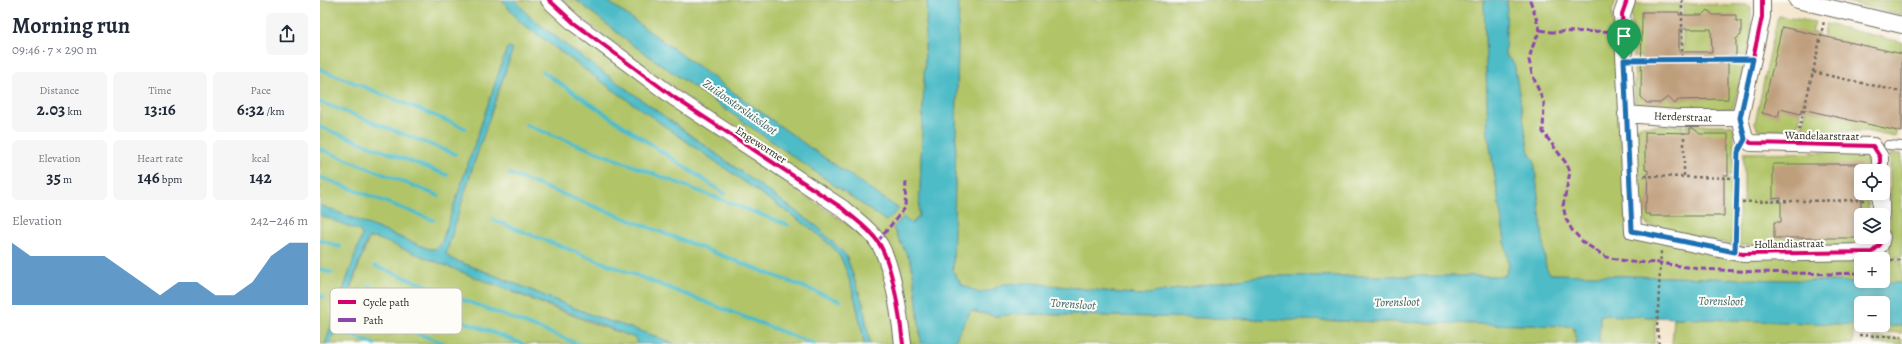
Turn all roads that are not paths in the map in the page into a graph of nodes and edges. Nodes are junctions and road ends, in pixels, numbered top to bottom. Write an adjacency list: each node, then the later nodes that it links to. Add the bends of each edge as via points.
1 (549, 0): 12 (street, Engewormer, via 574,23 675,98 842,208 866,228 884,251 899,310)
2 (1627, 0): 6 (street, via 1622,14)
3 (1762, 0): 7 (street, via 1762,17)
4 (1797, 0): 5 (street)
5 (1902, 25)
6 (1626, 114): 7 (street, Herderstraat); 11 (street, Hollandiastraat, via 1632,231 1743,254 1872,252)
7 (1740, 118): 10 (street, Wandelaarstraat, via 1745,139 1751,144 1873,146 1880,157)
8 (1888, 145): 9 (lane)
9 (1902, 146)
10 (1880, 164)
11 (1880, 244)
12 (903, 344)

